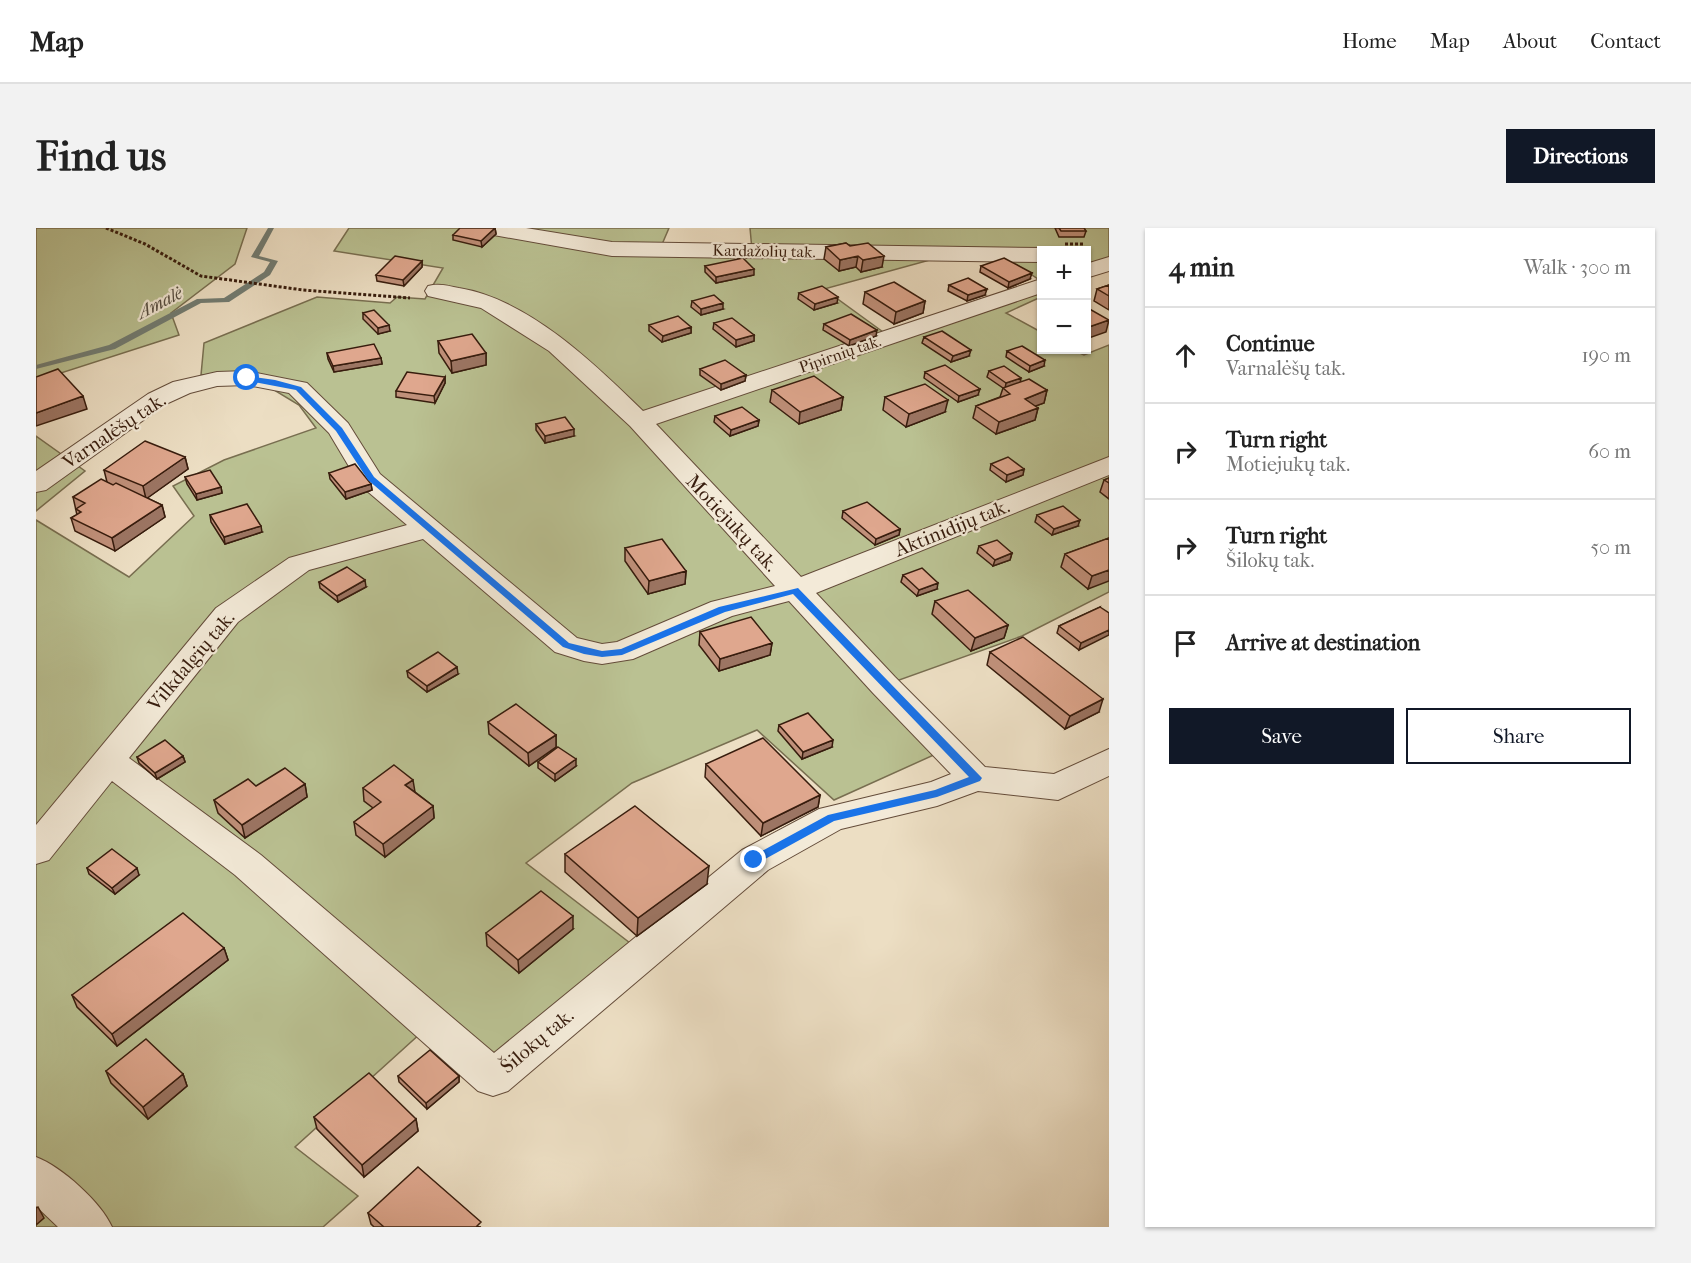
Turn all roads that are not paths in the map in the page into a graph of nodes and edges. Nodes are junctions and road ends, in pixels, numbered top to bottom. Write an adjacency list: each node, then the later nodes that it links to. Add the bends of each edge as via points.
1 (488, 228): 2 (street, Kardažolių tak., via 612,249)
2 (1037, 255)
3 (1091, 255): 4 (street)
4 (1109, 256)
5 (1109, 264): 6 (street)
6 (1091, 269)
7 (1037, 287): 9 (street, Pipirnių tak.)
8 (425, 295): 9 (street, Motiejukų tak., via 472,297 532,328 593,376)
9 (639, 421): 13 (street, Motiejukų tak.)
10 (1109, 465): 13 (street, Aktinidijų tak.)
11 (36, 484): 12 (street, Varnalėšų tak., via 158,399 182,387 217,379 247,378 298,388 339,429 370,478)
12 (429, 528): 13 (street, Varnalėšų tak., via 566,645 584,651 622,652 722,609); 14 (street, Vilkdalgių tak., via 299,564 227,615)
13 (795, 590): 16 (street, Motiejukų tak.)
14 (109, 760): 16 (street, Šilokų tak., via 248,865 493,1078 754,860 831,818 937,793); 17 (street, Vilkdalgių tak.)
15 (1109, 761): 16 (street, via 1058,787)
16 (976, 778)
17 (36, 850)
18 (36, 1177): 19 (street)
19 (90, 1227)

